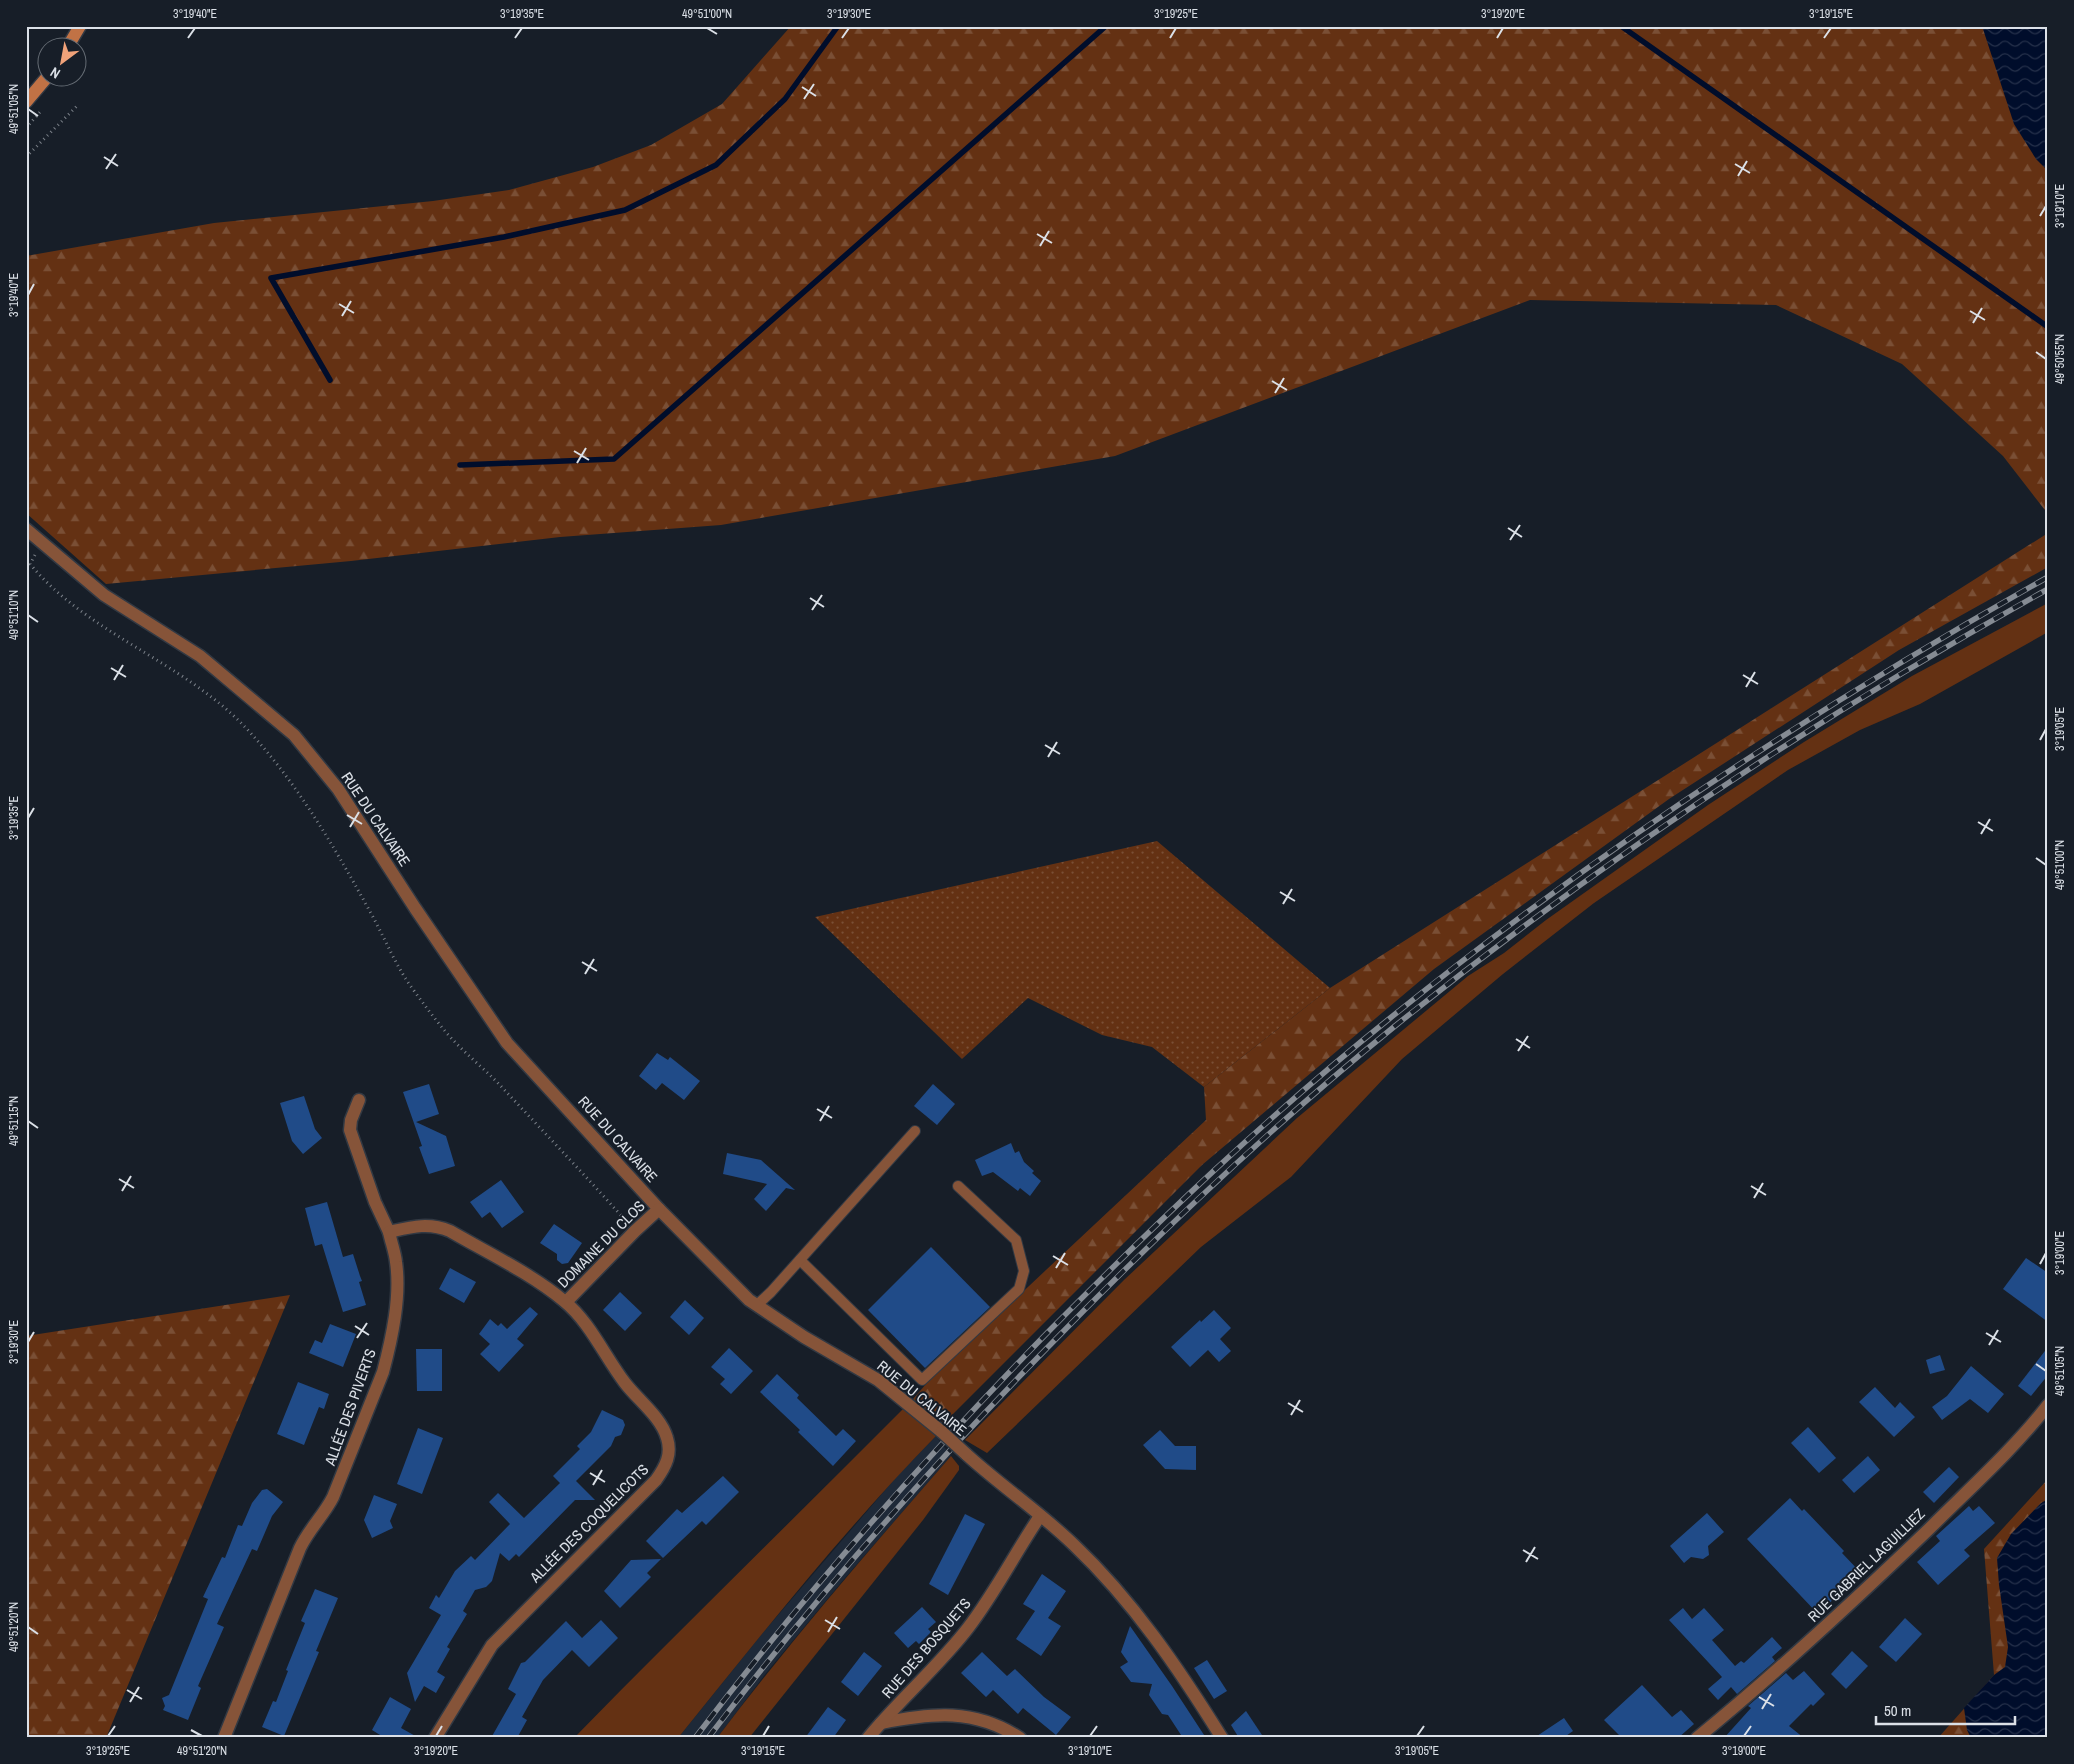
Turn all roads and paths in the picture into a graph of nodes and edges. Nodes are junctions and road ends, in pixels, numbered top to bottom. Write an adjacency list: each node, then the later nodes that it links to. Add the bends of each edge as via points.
1 (80, 26): 2 (main road)
2 (73, 38)
3 (38, 88): 4 (main road)
4 (26, 102)
5 (79, 104): 6 (path)
6 (26, 157)
7 (26, 529): 8 (street, RUE DU CALVAIRE)
8 (42, 543): 12 (street, RUE DU CALVAIRE, via 104,596 200,656 294,735 338,788 507,1043); 13 (path, via 30,564 40,576 92,620 151,655 219,702 268,753 336,850 416,994 446,1032 501,1086)
9 (360, 1100): 14 (street, ALLÉE DES PIVERTS, via 352,1115 350,1130)
10 (914, 1131): 15 (lane)
11 (958, 1186): 15 (lane, via 1016,1240 1024,1270 1019,1289 922,1380)
12 (659, 1209): 13 (street, DOMAINE DU CLOS); 17 (street, RUE DU CALVAIRE)
13 (635, 1231): 16 (street, DOMAINE DU CLOS)
14 (389, 1232): 16 (street, via 420,1225 438,1226); 21 (street, ALLÉE DES PIVERTS, via 396,1262 397,1297 383,1372 333,1497 300,1548)
15 (800, 1260): 17 (lane)
16 (566, 1302): 22 (street, ALLÉE DES COQUELICOTS, via 667,1436 668,1458 651,1485 492,1645)
17 (757, 1305): 19 (street, RUE DU CALVAIRE, bridge, via 878,1380)
18 (2048, 1406): 26 (street, RUE GABRIEL LAGUILLIEZ, via 2032,1426 1852,1604)
19 (1040, 1516): 20 (street, RUE DES BOSQUETS, via 968,1629); 25 (street, RUE DU CALVAIRE, via 1073,1544 1122,1596 1186,1681)
20 (881, 1723): 23 (street, RUE DES BOSQUETS); 24 (street, RUE DES BOSQUETS, via 925,1715 962,1716 996,1724)
21 (224, 1738)
22 (435, 1738)
23 (868, 1738)
24 (1020, 1738)
25 (1222, 1738)
26 (1697, 1738)

